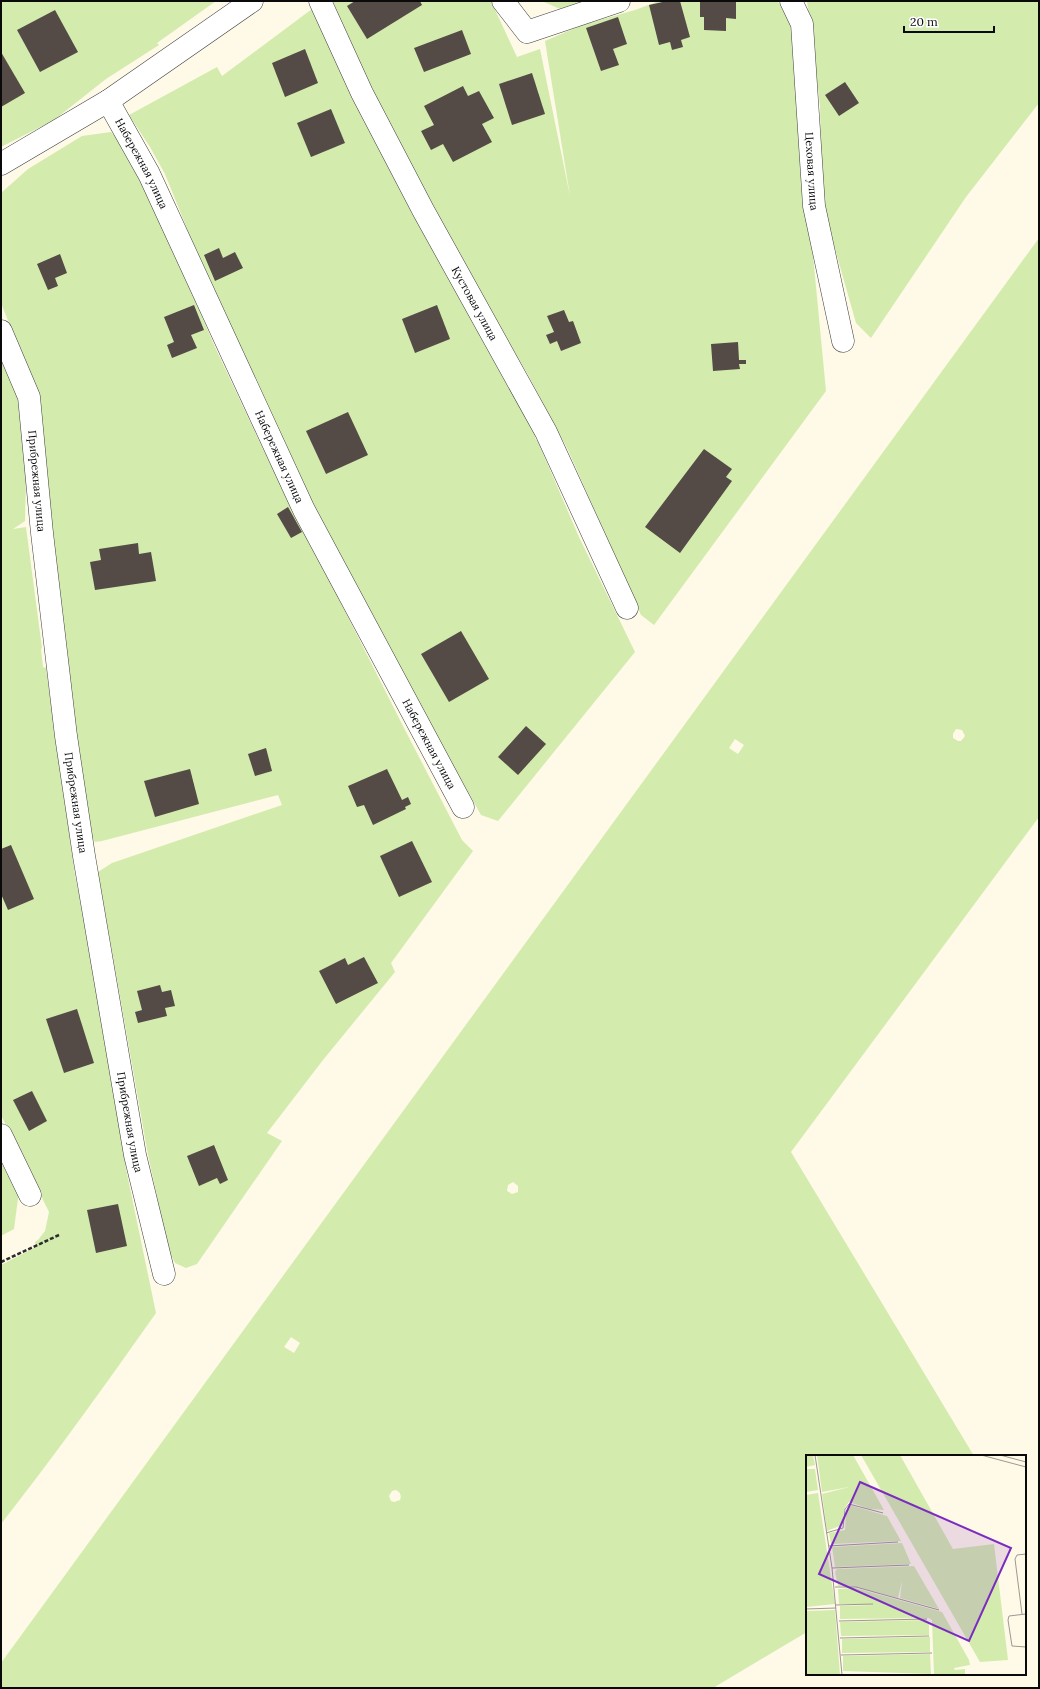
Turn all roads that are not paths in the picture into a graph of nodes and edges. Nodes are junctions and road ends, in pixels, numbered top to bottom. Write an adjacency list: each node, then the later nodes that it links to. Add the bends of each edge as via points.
1 (252, 1): 6 (lane)
2 (320, 1): 10 (lane, Кустовая улица, via 362,93 423,210 546,432)
3 (503, 1): 4 (lane, via 527,32)
4 (619, 1)
5 (791, 1): 9 (lane, Цеховая улица, via 802,24 814,206)
6 (108, 100): 7 (lane); 11 (lane, Набережная улица, via 150,174 304,510)
7 (1, 164)
8 (1, 331): 14 (lane, Прибрежная улица, via 29,397 66,736 84,856 135,1155)
9 (842, 342)
10 (627, 608)
11 (463, 807)
12 (1, 1135): 13 (lane)
13 (30, 1195)
14 (164, 1274)

